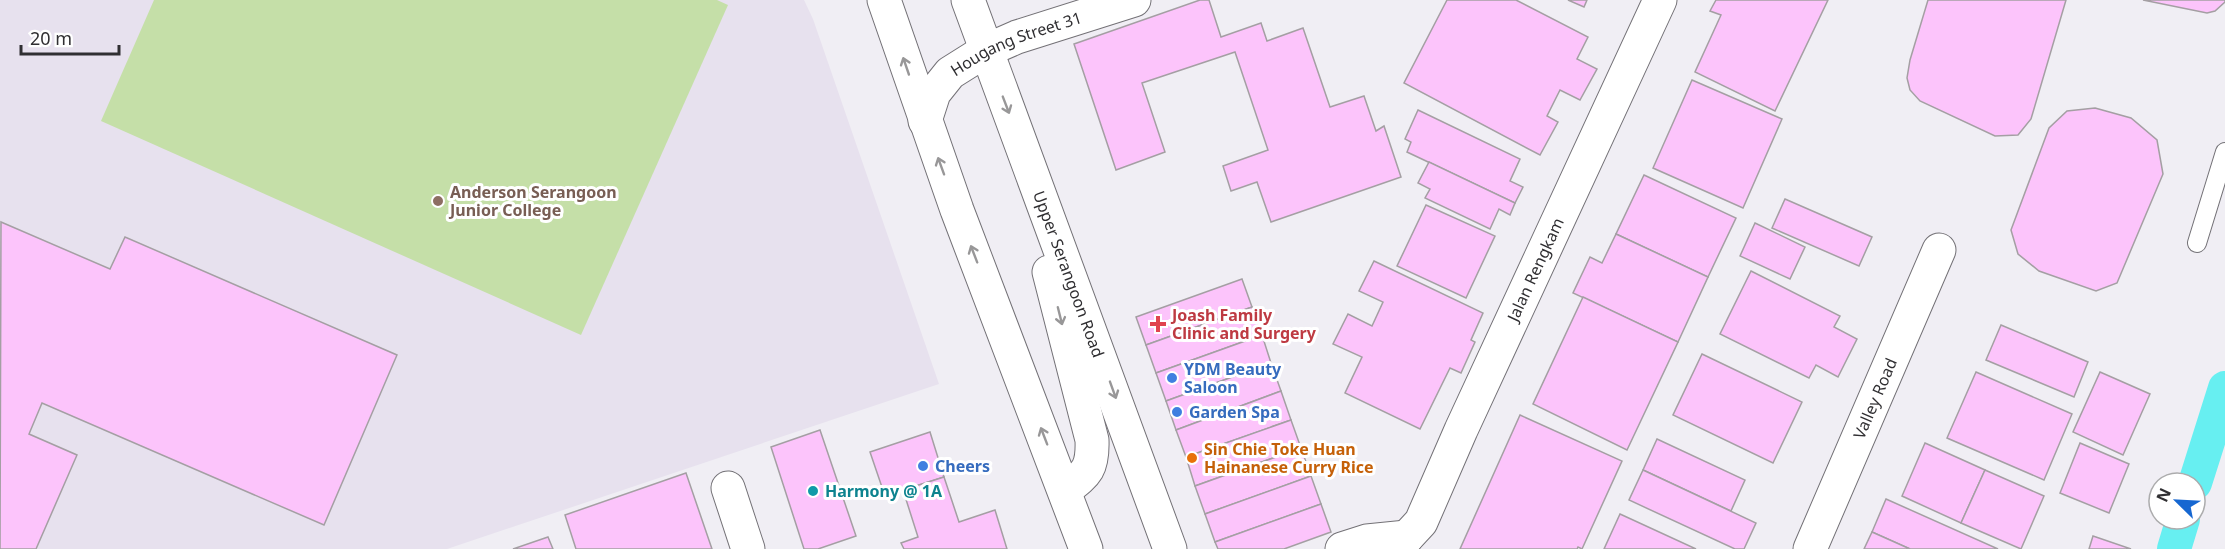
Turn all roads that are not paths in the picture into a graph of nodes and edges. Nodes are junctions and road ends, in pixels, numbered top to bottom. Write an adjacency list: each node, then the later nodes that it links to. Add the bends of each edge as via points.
1 (884, 0): 6 (main road, one-way to 1)
2 (968, 0): 5 (main road, Upper Serangoon Road)
3 (1134, 0): 5 (main road, Hougang Street 31)
4 (1660, 0): 13 (main road, Jalan Rengkam, via 1421,522)
5 (985, 51): 6 (main road, Hougang Street 31, via 950,73 934,93); 8 (main road, Upper Serangoon Road, one-way to 8)
6 (925, 121): 12 (main road, one-way to 6)
7 (2225, 152): 9 (lane)
8 (1041, 198): 12 (main road, one-way to 12, via 1041,232 1092,440 1092,458 1085,474); 16 (main road, Upper Serangoon Road, one-way to 16)
9 (2197, 243)
10 (1939, 250): 18 (main road, Valley Road)
11 (728, 488): 14 (main road)
12 (1065, 490): 15 (main road)
13 (1401, 543): 17 (main road, Jalan Rengkam, via 1367,541)
14 (748, 549)
15 (1086, 549)
16 (1170, 549)
17 (1342, 549)
18 (1810, 549)

